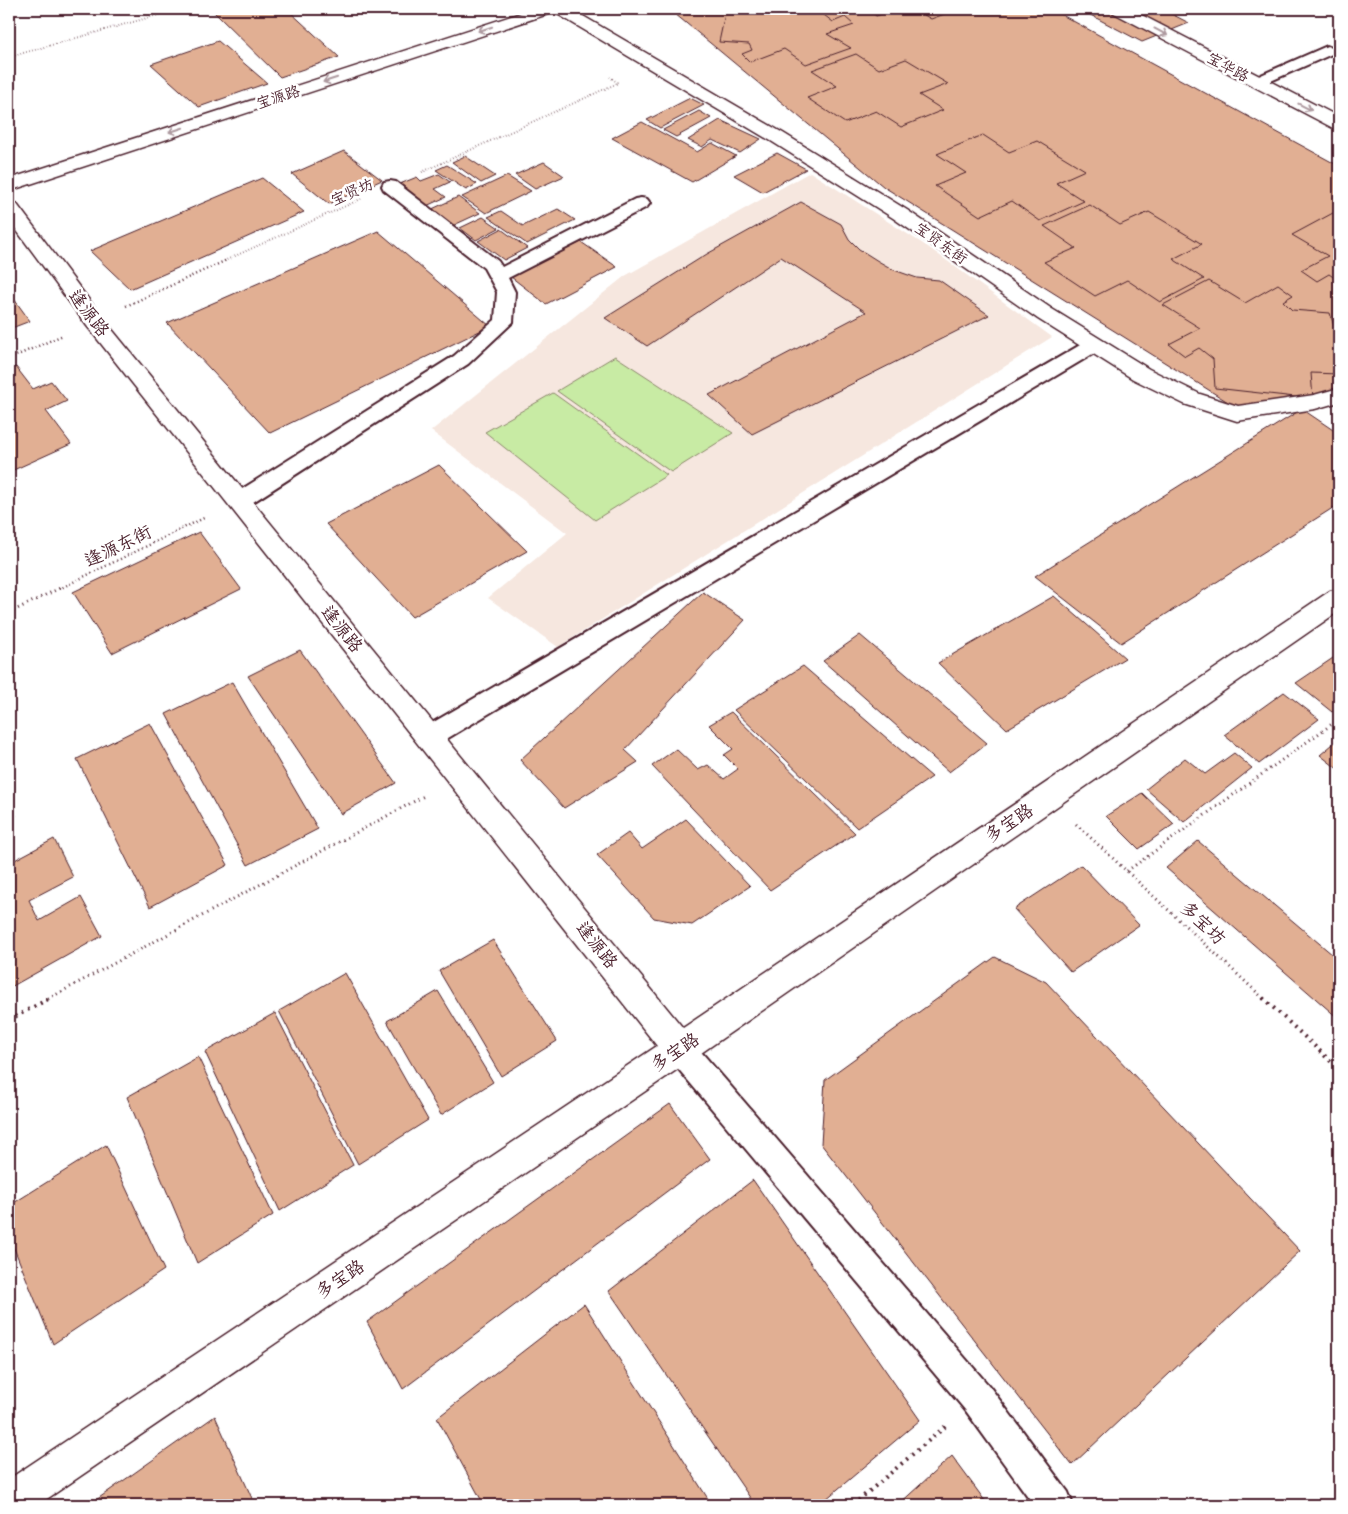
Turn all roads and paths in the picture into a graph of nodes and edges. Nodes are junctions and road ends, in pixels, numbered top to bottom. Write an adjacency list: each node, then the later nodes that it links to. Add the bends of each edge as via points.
1 (179, 9): 6 (path)
2 (548, 9): 10 (street, 宝源路, one-way to 10)
3 (560, 9): 16 (street, 宝贤东街, via 900,214)
4 (1118, 9): 7 (street, 宝华路, one-way to 7)
5 (1327, 51): 7 (lane)
6 (9, 57)
7 (1257, 82): 9 (street, 宝华路, one-way to 9)
8 (618, 83): 11 (path, 宝贤坊)
9 (1339, 124)
10 (9, 184)
11 (390, 186): 14 (lane, via 492,265); 15 (path, 宝贤坊)
12 (641, 203): 14 (lane)
13 (9, 207): 15 (street, 逢源路)
14 (498, 276): 19 (lane, via 506,292 504,322 461,360)
15 (94, 321): 17 (path, 宝贤坊); 19 (street, 逢源路)
16 (1094, 345): 18 (street, 宝贤东街, via 1141,374 1192,399 1237,414); 23 (lane)
17 (9, 359)
18 (1339, 395)
19 (239, 501): 21 (path, 逢源东街); 23 (street, 逢源路)
20 (1339, 598): 25 (street, 多宝路)
21 (9, 613)
22 (1339, 719): 26 (path)
23 (429, 736): 24 (street, 逢源路)
24 (461, 776): 27 (path); 28 (street, 逢源路)
25 (1047, 797): 26 (path, 多宝坊); 28 (street, 多宝路)
26 (1127, 871): 29 (path, 多宝坊)
27 (9, 1020)
28 (680, 1049): 30 (lane); 31 (street, 多宝路)
29 (1339, 1069)
30 (978, 1399): 32 (path); 33 (lane)
31 (9, 1502)
32 (853, 1505)
33 (1055, 1505)

